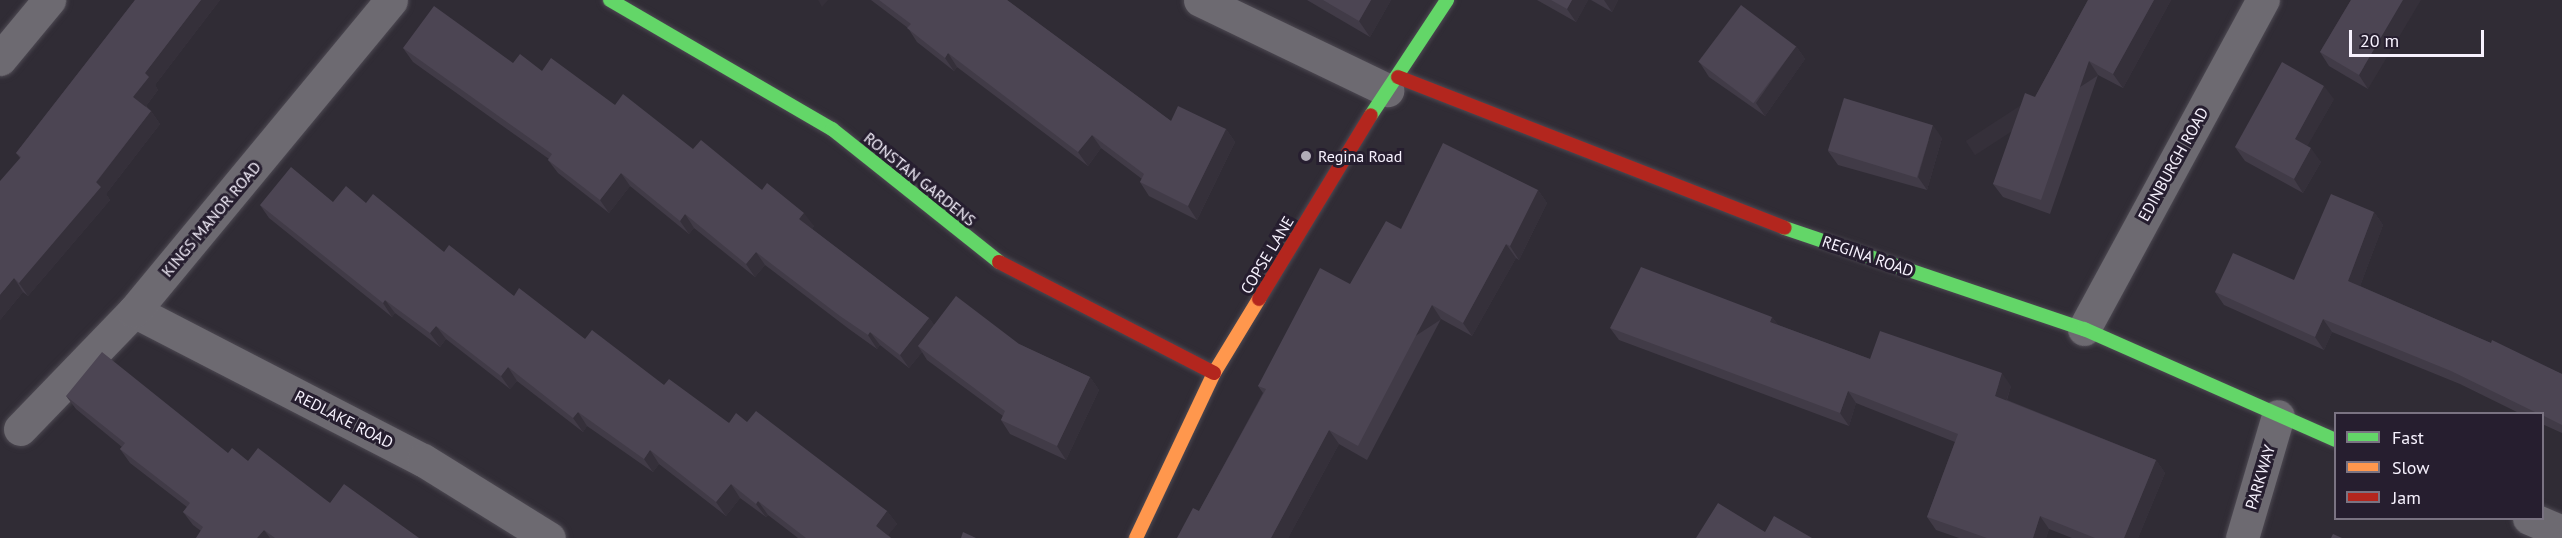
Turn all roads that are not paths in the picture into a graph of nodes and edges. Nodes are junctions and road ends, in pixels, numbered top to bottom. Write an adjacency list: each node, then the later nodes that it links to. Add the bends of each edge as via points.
1 (49, 0): 7 (street)
2 (391, 0): 9 (street, KINGS MANOR ROAD)
3 (610, 0): 11 (street, RONSTAN GARDENS, via 832,129 990,257)
4 (1200, 0): 8 (street)
5 (1446, 0): 8 (street, COPSE LANE)
6 (2263, 0): 10 (street, EDINBURGH ROAD)
7 (0, 59)
8 (1393, 83): 10 (street, REGINA ROAD, via 1727,208); 11 (street, COPSE LANE)
9 (134, 311): 13 (street, KINGS MANOR ROAD); 17 (street, REDLAKE ROAD, via 423,460)
10 (2084, 329): 12 (street, REGINA ROAD)
11 (1214, 373): 18 (street, COPSE LANE)
12 (2278, 416): 14 (street, REGINA ROAD); 19 (street, PARKWAY)
13 (21, 429)
14 (2334, 439)
15 (2532, 520): 16 (street)
16 (2562, 532)
17 (549, 538)
18 (1136, 538)
19 (2242, 538)

